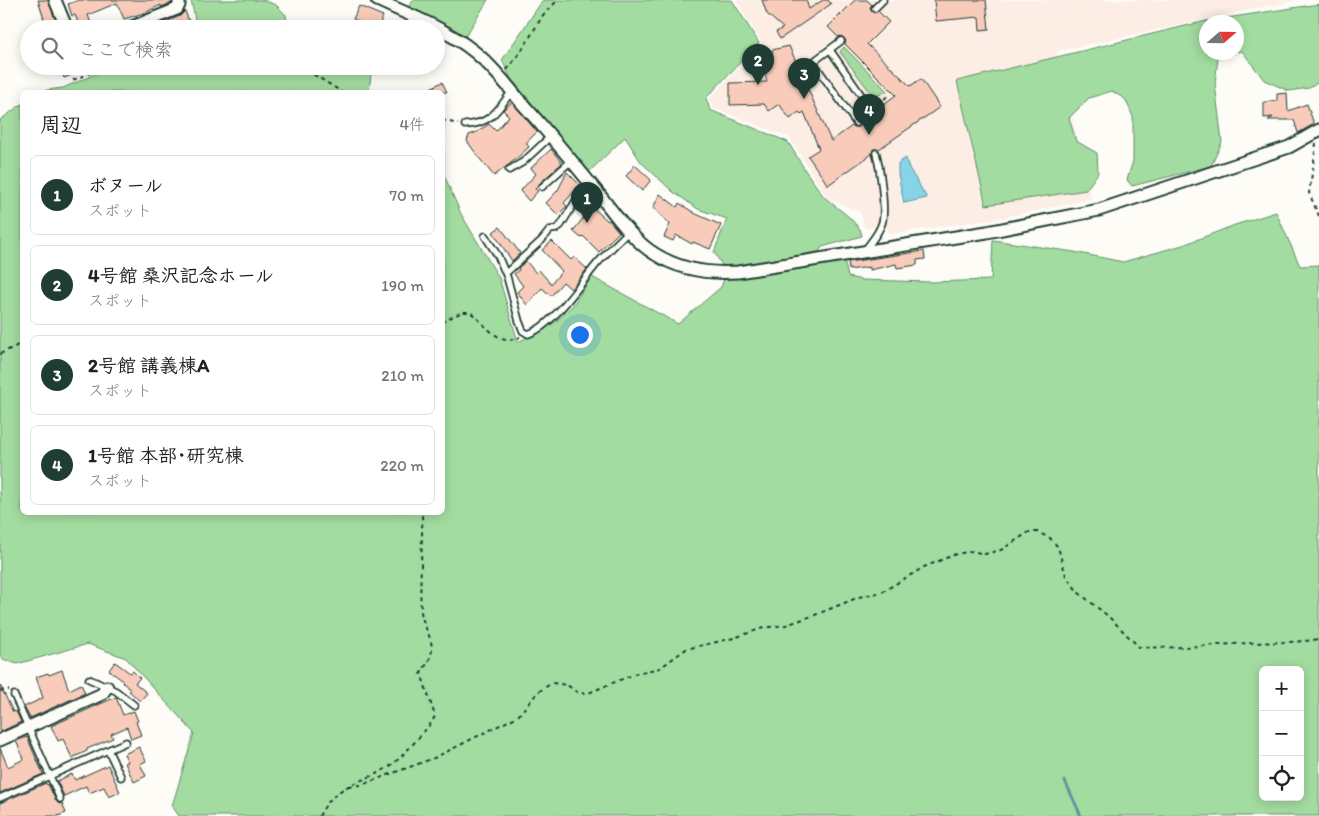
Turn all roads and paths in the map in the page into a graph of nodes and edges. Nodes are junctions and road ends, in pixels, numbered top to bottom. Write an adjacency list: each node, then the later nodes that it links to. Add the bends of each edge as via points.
1 (179, 0): 8 (street, via 177,9)
2 (377, 0): 9 (street)
3 (558, 0): 15 (path, via 543,15)
4 (883, 0): 6 (lane)
5 (57, 1): 7 (street)
6 (875, 8)
7 (64, 20)
8 (150, 20)
9 (422, 20)
10 (445, 32): 15 (street, via 477,54)
11 (841, 41): 12 (lane)
12 (830, 50): 20 (lane); 22 (lane, via 814,62)
13 (86, 75): 16 (path)
14 (315, 75): 17 (path)
15 (501, 78): 18 (street)
16 (73, 80)
17 (339, 90)
18 (512, 91): 23 (lane, via 485,121); 25 (street)
19 (889, 94): 20 (path)
20 (875, 109)
21 (445, 121): 23 (path)
22 (856, 123)
23 (466, 125)
24 (1318, 130): 31 (path, via 1309,193); 34 (street, via 1289,147 1099,210 987,232)
25 (551, 136): 27 (street); 28 (lane, via 523,162)
26 (876, 153): 34 (lane, via 882,184 883,221)
27 (571, 161): 29 (street); 30 (lane)
28 (509, 170)
29 (588, 182): 32 (street); 35 (lane, via 561,225 550,230)
30 (542, 187)
31 (1319, 216)
32 (629, 231): 34 (street, via 645,248 671,263 720,273); 37 (lane, via 552,318 534,331)
33 (485, 236): 35 (lane)
34 (865, 250)
35 (506, 274): 37 (lane)
36 (445, 320): 37 (path, via 462,312 470,312 487,329 505,339 512,340)
37 (525, 333)
38 (20, 344): 39 (path)
39 (0, 354)
40 (422, 515): 53 (path, via 422,614 432,649 431,658 421,672 435,716 393,764)
41 (1319, 639): 53 (path, via 1139,647 1078,592 1066,576 1058,547 1050,538 1029,532 1001,550 986,554 972,551 956,554 924,567 882,592 859,597 793,623 686,648 660,668 637,673 586,694 567,685 552,683 538,692 518,716 434,758 361,785)
42 (89, 678): 43 (lane)
43 (107, 687): 46 (lane); 47 (street, via 102,694)
44 (0, 691): 45 (path, via 7,690)
45 (13, 694): 47 (lane)
46 (134, 705)
47 (28, 728): 48 (street); 51 (lane)
48 (0, 740)
49 (126, 742): 50 (lane)
50 (108, 750): 51 (lane); 52 (lane)
51 (50, 776): 54 (lane); 55 (lane)
52 (121, 777)
53 (349, 786): 56 (path, via 331,798)
54 (0, 798)
55 (60, 799)
56 (319, 816)

